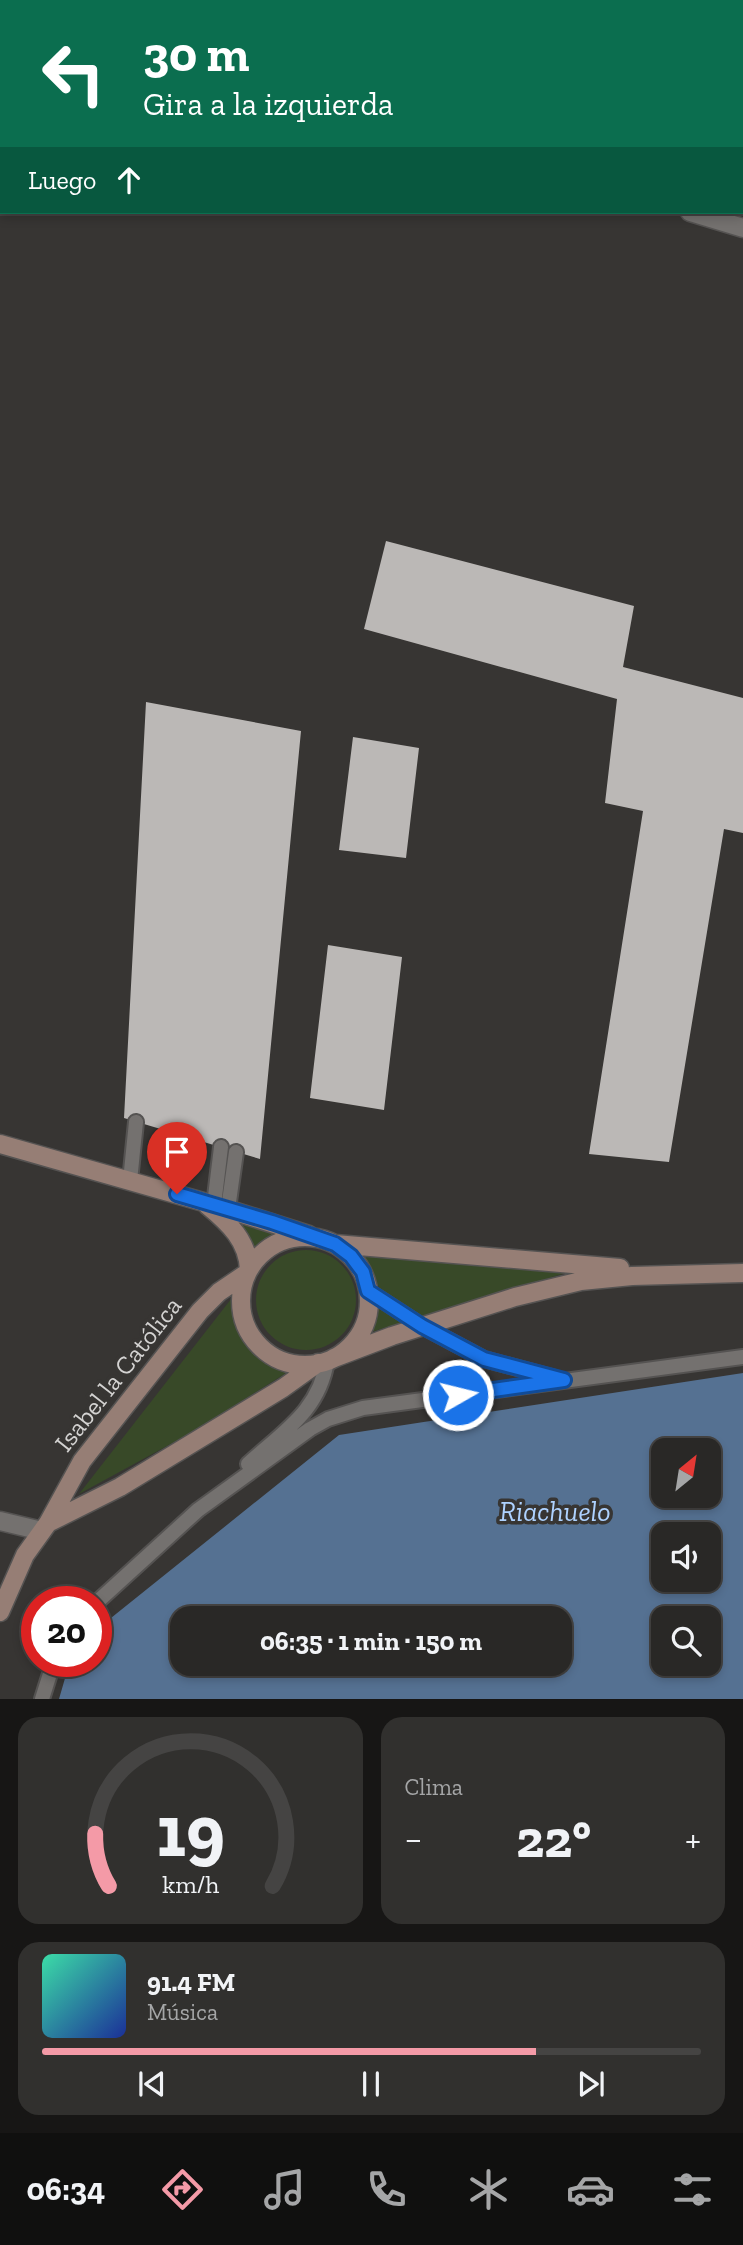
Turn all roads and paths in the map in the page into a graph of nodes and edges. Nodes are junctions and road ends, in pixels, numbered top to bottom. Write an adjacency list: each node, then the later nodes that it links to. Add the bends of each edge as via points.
1 (697, 214): 2 (street)
2 (743, 228)
3 (136, 1122): 7 (lane)
4 (0, 1144): 7 (main road)
5 (221, 1147): 8 (lane)
6 (236, 1152): 8 (lane)
7 (130, 1181): 8 (main road)
8 (215, 1205): 9 (main road); 10 (main road, via 242,1242 249,1258)
9 (328, 1242): 10 (main road, via 293,1238 280,1242 267,1249); 11 (main road); 13 (main road, via 351,1256 363,1272)
10 (248, 1272): 16 (main road, via 242,1305 247,1326 259,1344 286,1361 307,1364); 20 (main road, Isabel la Católica, via 200,1311 82,1461)
11 (679, 1273): 12 (main road); 14 (main road, via 572,1283)
12 (743, 1273)
13 (368, 1291): 14 (lane); 16 (main road, via 362,1330 345,1351)
14 (422, 1326): 16 (main road); 17 (lane, via 484,1359)
15 (743, 1357): 17 (lane)
16 (326, 1360): 18 (lane, via 321,1387 304,1413); 20 (main road, via 120,1487)
17 (564, 1380): 18 (lane, via 345,1412 310,1429)
18 (198, 1510): 21 (lane)
19 (0, 1521): 20 (street)
20 (45, 1527): 22 (main road, Isabel la Católica, via 24,1555)
21 (112, 1588)
22 (0, 1612)
23 (49, 1677): 24 (lane)
24 (42, 1699)

